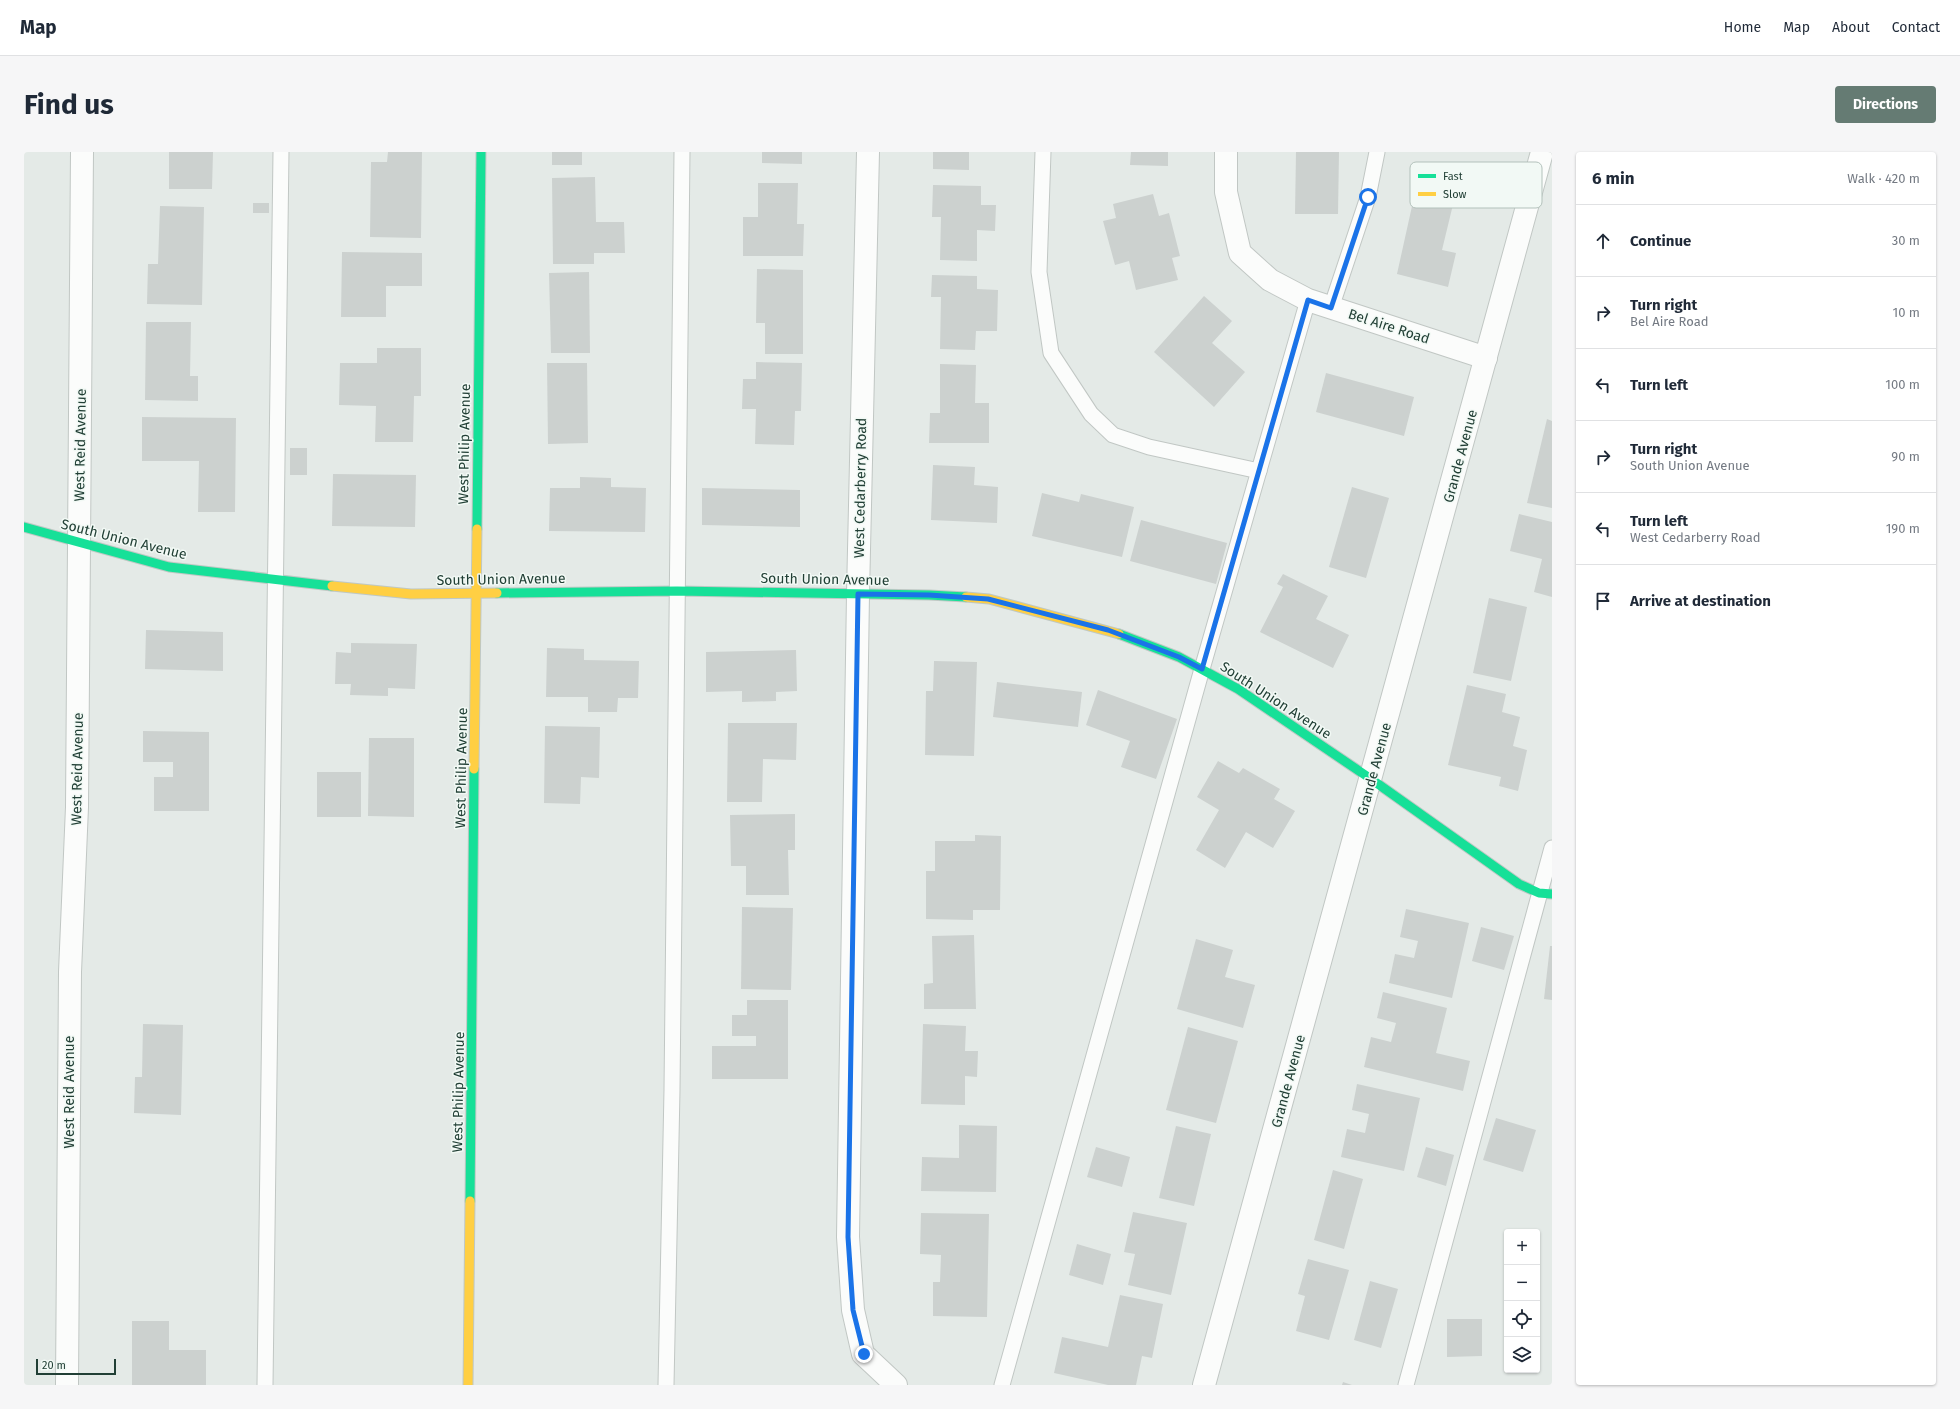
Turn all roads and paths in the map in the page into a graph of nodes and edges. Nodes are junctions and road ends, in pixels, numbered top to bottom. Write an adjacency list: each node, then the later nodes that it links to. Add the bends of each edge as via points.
1 (82, 152): 17 (street, West Reid Avenue)
2 (281, 152): 18 (lane)
3 (481, 152): 20 (street, West Philip Avenue)
4 (682, 152): 19 (lane)
5 (868, 152): 21 (street, West Cedarberry Road)
6 (1043, 152): 15 (lane, via 1039,272 1051,353 1091,414 1113,435 1149,447)
7 (1226, 152): 12 (street, Bel Aire Road, via 1226,192 1240,253 1270,280)
8 (1377, 152): 13 (lane, via 1368,197)
9 (1542, 152): 10 (street, Grande Avenue)
10 (1539, 162)
11 (1527, 208): 14 (street, Grande Avenue)
12 (1308, 300): 13 (street, Bel Aire Road); 15 (lane)
13 (1331, 308): 14 (street, Bel Aire Road)
14 (1486, 358): 23 (street, Grande Avenue)
15 (1259, 471): 22 (lane)
16 (24, 528): 17 (street, South Union Avenue)
17 (79, 542): 18 (street, South Union Avenue, via 169,567); 26 (street, West Reid Avenue, via 77,807 70,972)
18 (276, 581): 20 (street, South Union Avenue, via 411,594); 27 (lane)
19 (678, 591): 20 (street, South Union Avenue); 21 (street, South Union Avenue); 29 (lane)
20 (476, 593): 28 (street, West Philip Avenue)
21 (858, 594): 22 (street, South Union Avenue, via 988,599 1108,630 1179,657); 30 (street, West Cedarberry Road, via 848,1237 853,1310 864,1354)
22 (1202, 669): 23 (street, South Union Avenue, via 1238,689); 31 (lane)
23 (1371, 779): 25 (street, South Union Avenue, via 1518,884); 32 (street, Grande Avenue)
24 (1552, 848): 25 (lane)
25 (1546, 893): 33 (lane)
26 (67, 1385)
27 (265, 1385)
28 (468, 1385)
29 (666, 1385)
30 (896, 1385)
31 (1002, 1385)
32 (1204, 1385)
33 (1406, 1385)

